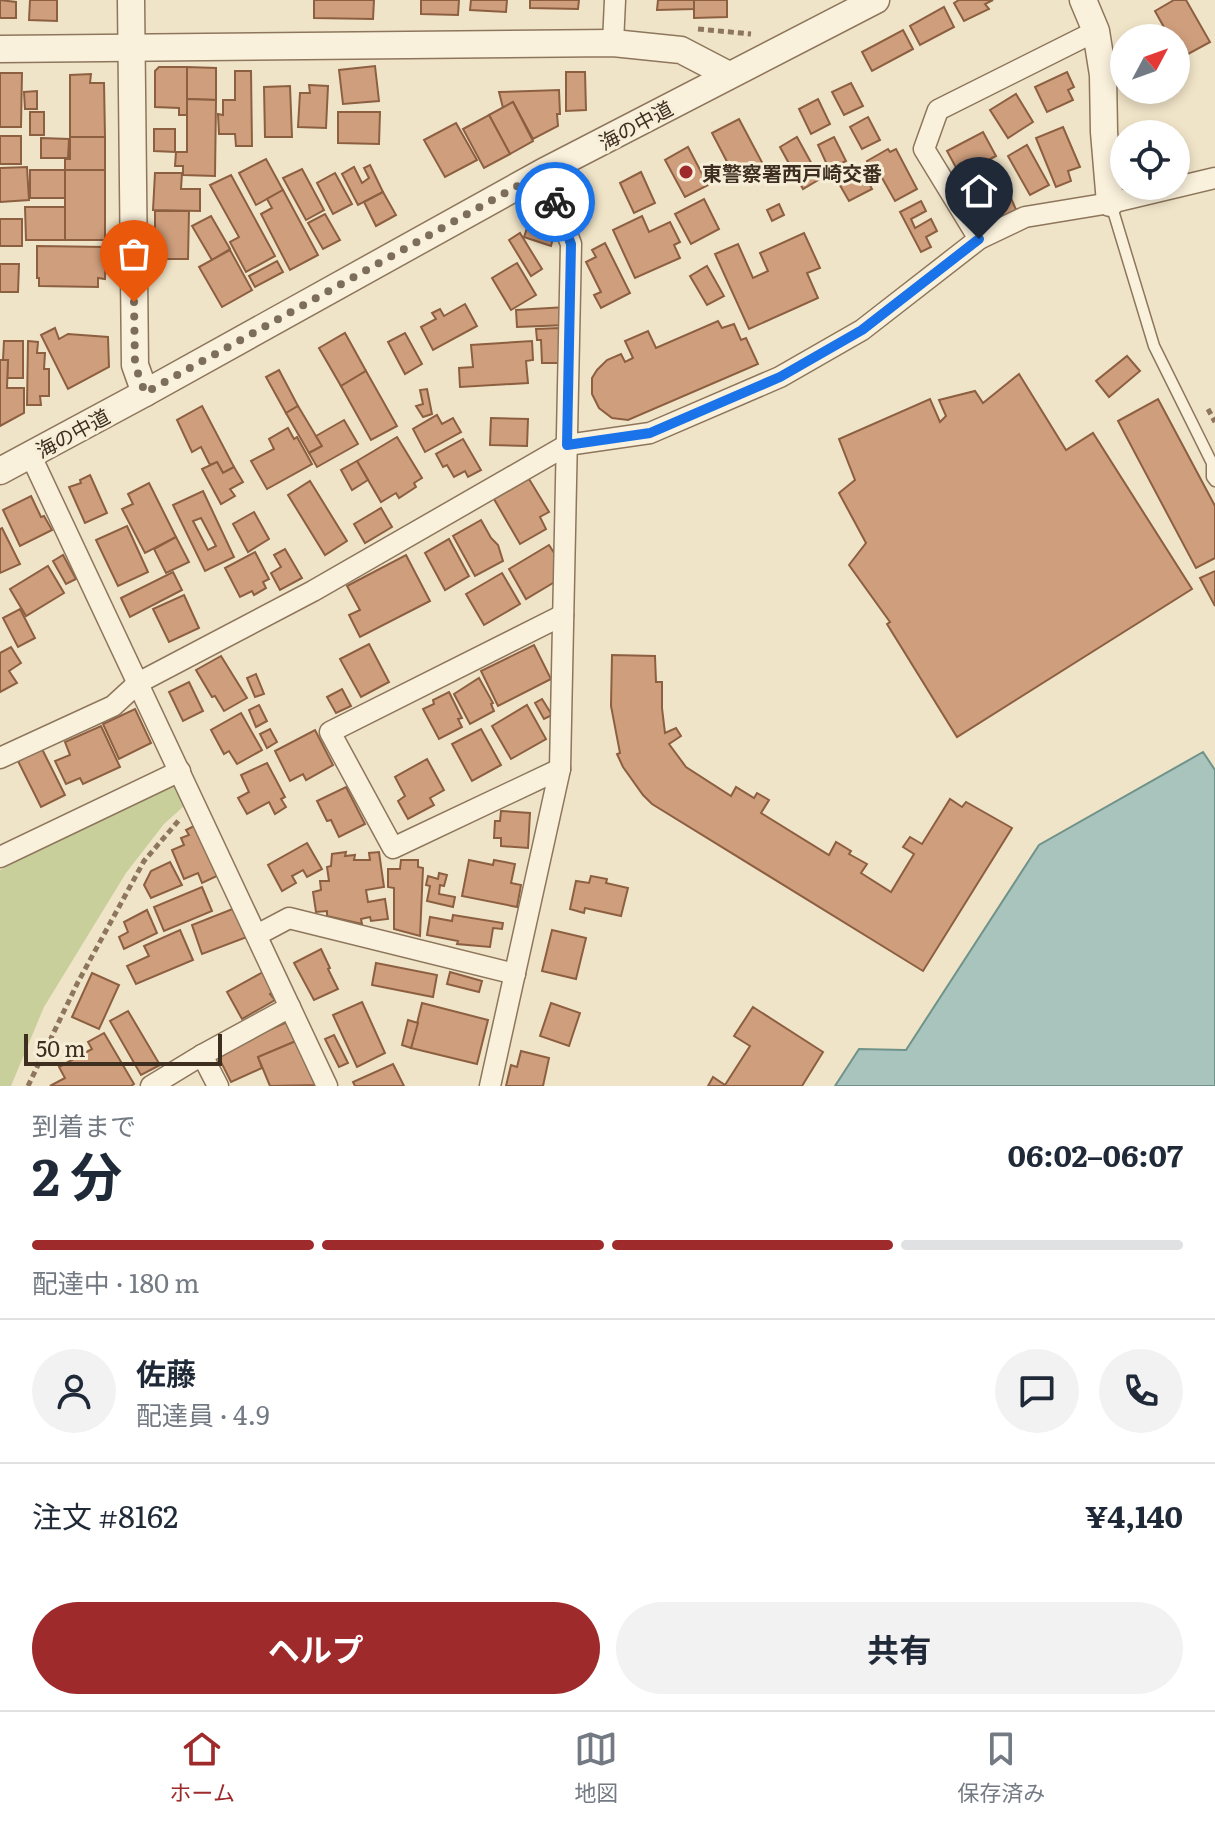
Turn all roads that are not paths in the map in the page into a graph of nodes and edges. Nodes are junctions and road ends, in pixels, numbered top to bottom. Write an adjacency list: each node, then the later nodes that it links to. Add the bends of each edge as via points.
1 (131, 0): 7 (street)
2 (615, 0): 6 (street)
3 (876, 0): 9 (street, 海の中道)
4 (1083, 0): 5 (street)
5 (1096, 31): 12 (street); 13 (street, via 938,110 924,149)
6 (613, 43): 7 (street); 9 (street, via 681,50)
7 (131, 48): 8 (street); 14 (street, via 135,365)
8 (0, 49)
9 (729, 75): 10 (street, 海の中道)
10 (543, 172): 14 (street, 海の中道); 15 (street, via 571,244)
11 (1215, 178): 12 (street)
12 (1110, 203): 13 (street, via 1025,217); 17 (lane, via 1154,346)
13 (979, 239): 15 (street, via 862,330 780,377 650,433)
14 (145, 393): 16 (street, 海の中道)
15 (567, 445): 20 (street); 21 (street, via 313,591)
16 (30, 454): 18 (street, 海の中道); 21 (street)
17 (1214, 464): 19 (lane)
18 (0, 471)
19 (1215, 481)
20 (563, 615): 23 (street); 23 (street, via 330,732 393,848)
21 (138, 683): 22 (street, via 113,706); 24 (street)
22 (0, 758)
23 (560, 769): 27 (street)
24 (180, 771): 25 (street); 26 (street)
25 (0, 857)
26 (257, 935): 27 (street, via 289,918); 28 (street)
27 (515, 974): 33 (street)
28 (290, 1007): 29 (street); 32 (street)
29 (202, 1055): 30 (street); 31 (street)
30 (151, 1086)
31 (218, 1086)
32 (327, 1086)
33 (490, 1086)

